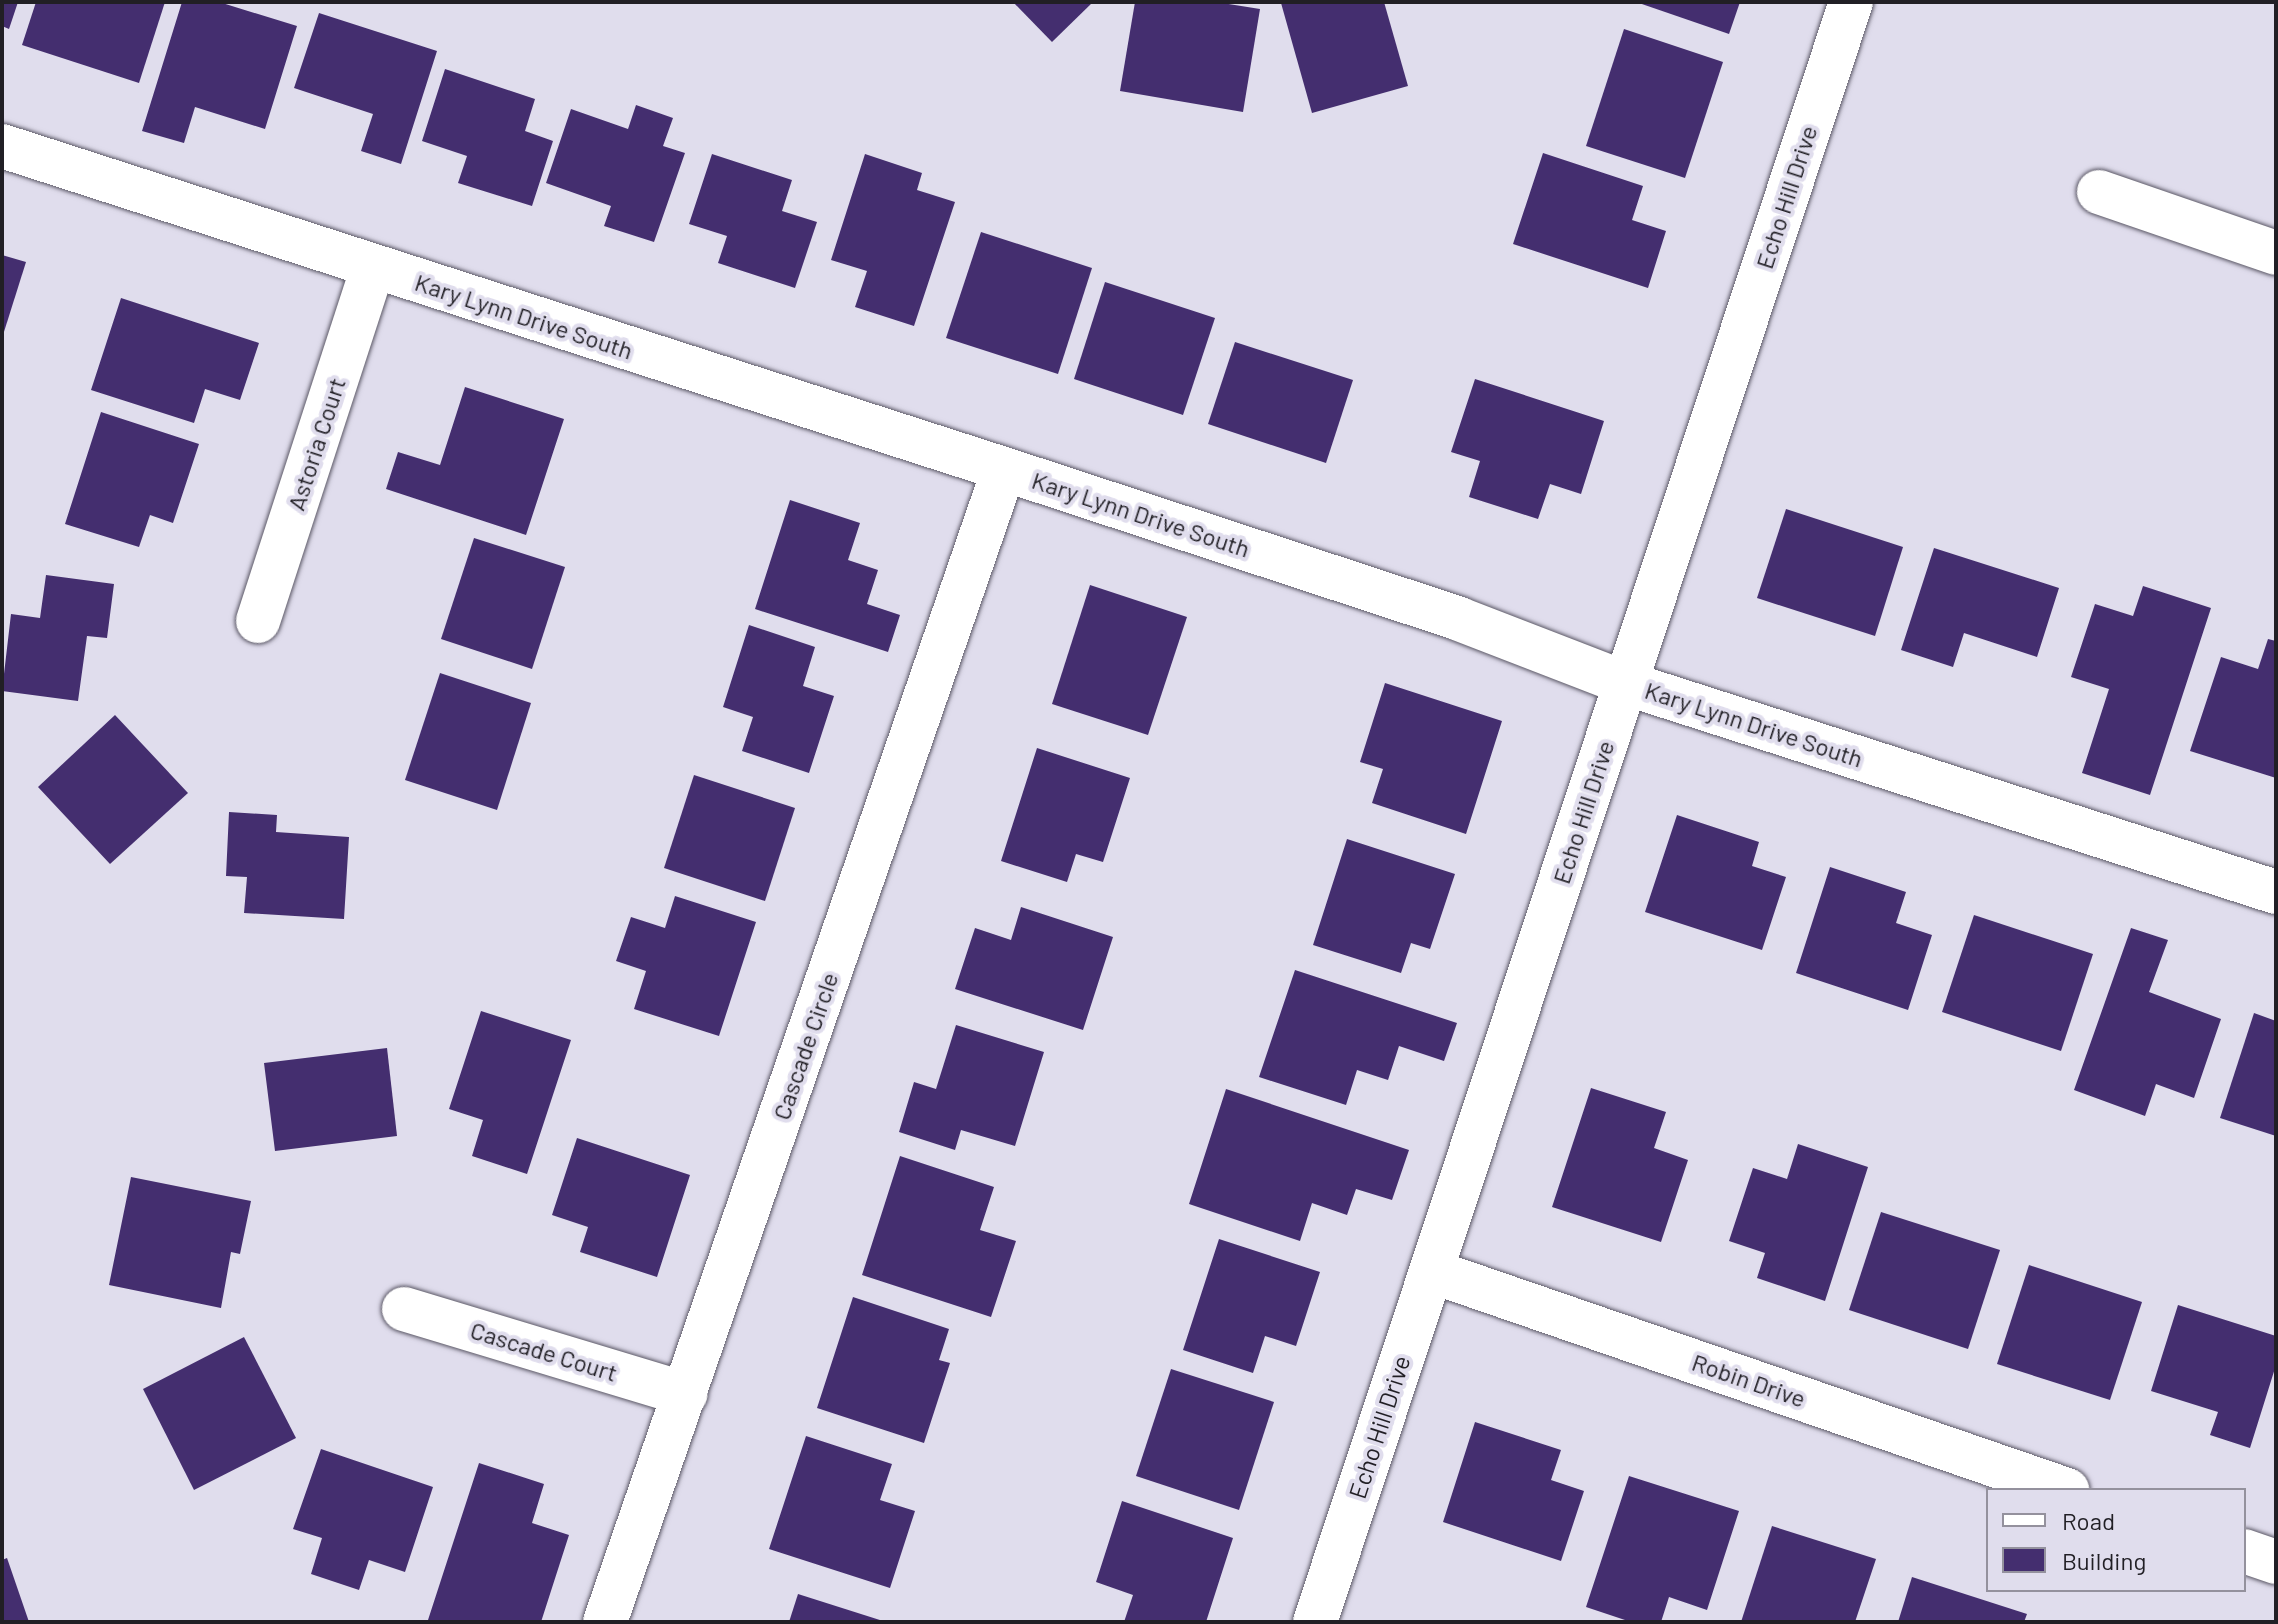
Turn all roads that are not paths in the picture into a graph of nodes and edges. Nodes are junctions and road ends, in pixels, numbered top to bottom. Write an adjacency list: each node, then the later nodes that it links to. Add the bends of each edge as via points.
1 (1851, 2): 8 (street, Echo Hill Drive)
2 (2, 146): 5 (street, Kary Lynn Drive South)
3 (2099, 192): 4 (street)
4 (2276, 253)
5 (373, 267): 6 (street, Kary Lynn Drive South); 7 (street, Astoria Court)
6 (1004, 469): 8 (street, Kary Lynn Drive South, via 1459,619); 12 (street, Cascade Circle)
7 (258, 621)
8 (1625, 683): 9 (street, Kary Lynn Drive South); 10 (street, Echo Hill Drive)
9 (2276, 892)
10 (1431, 1271): 13 (street, Robin Drive); 17 (street, Echo Hill Drive)
11 (404, 1309): 12 (street, Cascade Court)
12 (685, 1394): 16 (street, Cascade Circle)
13 (2061, 1488)
14 (2246, 1552): 15 (street)
15 (2276, 1562)
16 (605, 1622)
17 (1315, 1622)

